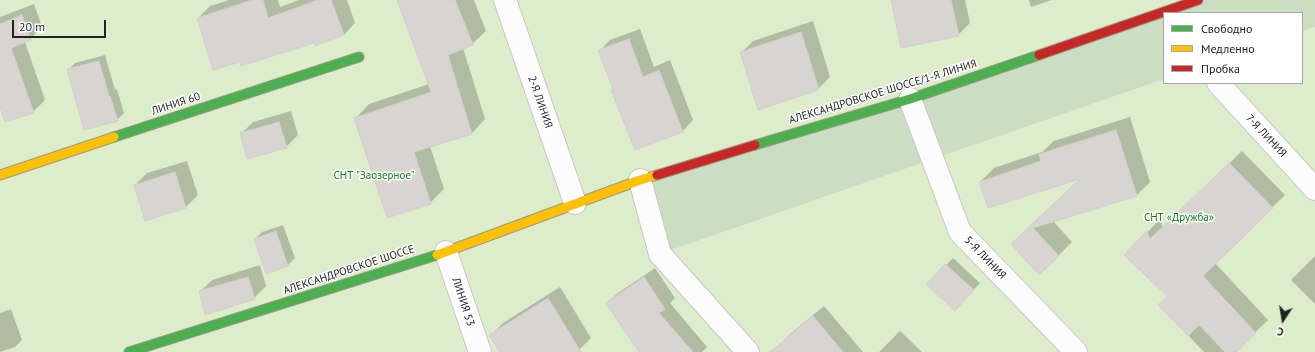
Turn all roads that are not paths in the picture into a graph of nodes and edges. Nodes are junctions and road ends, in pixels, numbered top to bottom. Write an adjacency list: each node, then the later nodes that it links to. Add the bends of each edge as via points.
1 (505, 0): 11 (street, 2-Я ЛИНИЯ)
2 (1197, 5): 3 (street, АЛЕКСАНДРОВСКОЕ ШОССЕ/1-Я ЛИНИЯ)
3 (1176, 12)
4 (1163, 16): 7 (street, АЛЕКСАНДРОВСКОЕ ШОССЕ/1-Я ЛИНИЯ)
5 (359, 57): 8 (street, ЛИНИЯ 60)
6 (1219, 84): 10 (street, 7-Я ЛИНИЯ)
7 (910, 99): 9 (street, АЛЕКСАНДРОВСКОЕ ШОССЕ/1-Я ЛИНИЯ); 17 (street, 5-Я ЛИНИЯ, via 960,232)
8 (0, 175)
9 (640, 180): 11 (street, АЛЕКСАНДРОВСКОЕ ШОССЕ/1-Я ЛИНИЯ); 16 (street, via 660,254)
10 (1315, 188)
11 (575, 203): 12 (street, АЛЕКСАНДРОВСКОЕ ШОССЕ)
12 (446, 252): 13 (street, АЛЕКСАНДРОВСКОЕ ШОССЕ); 15 (street, ЛИНИЯ 53)
13 (156, 348): 14 (street, АЛЕКСАНДРОВСКОЕ ШОССЕ)
14 (129, 352)
15 (480, 352)
16 (748, 352)
17 (1076, 352)

